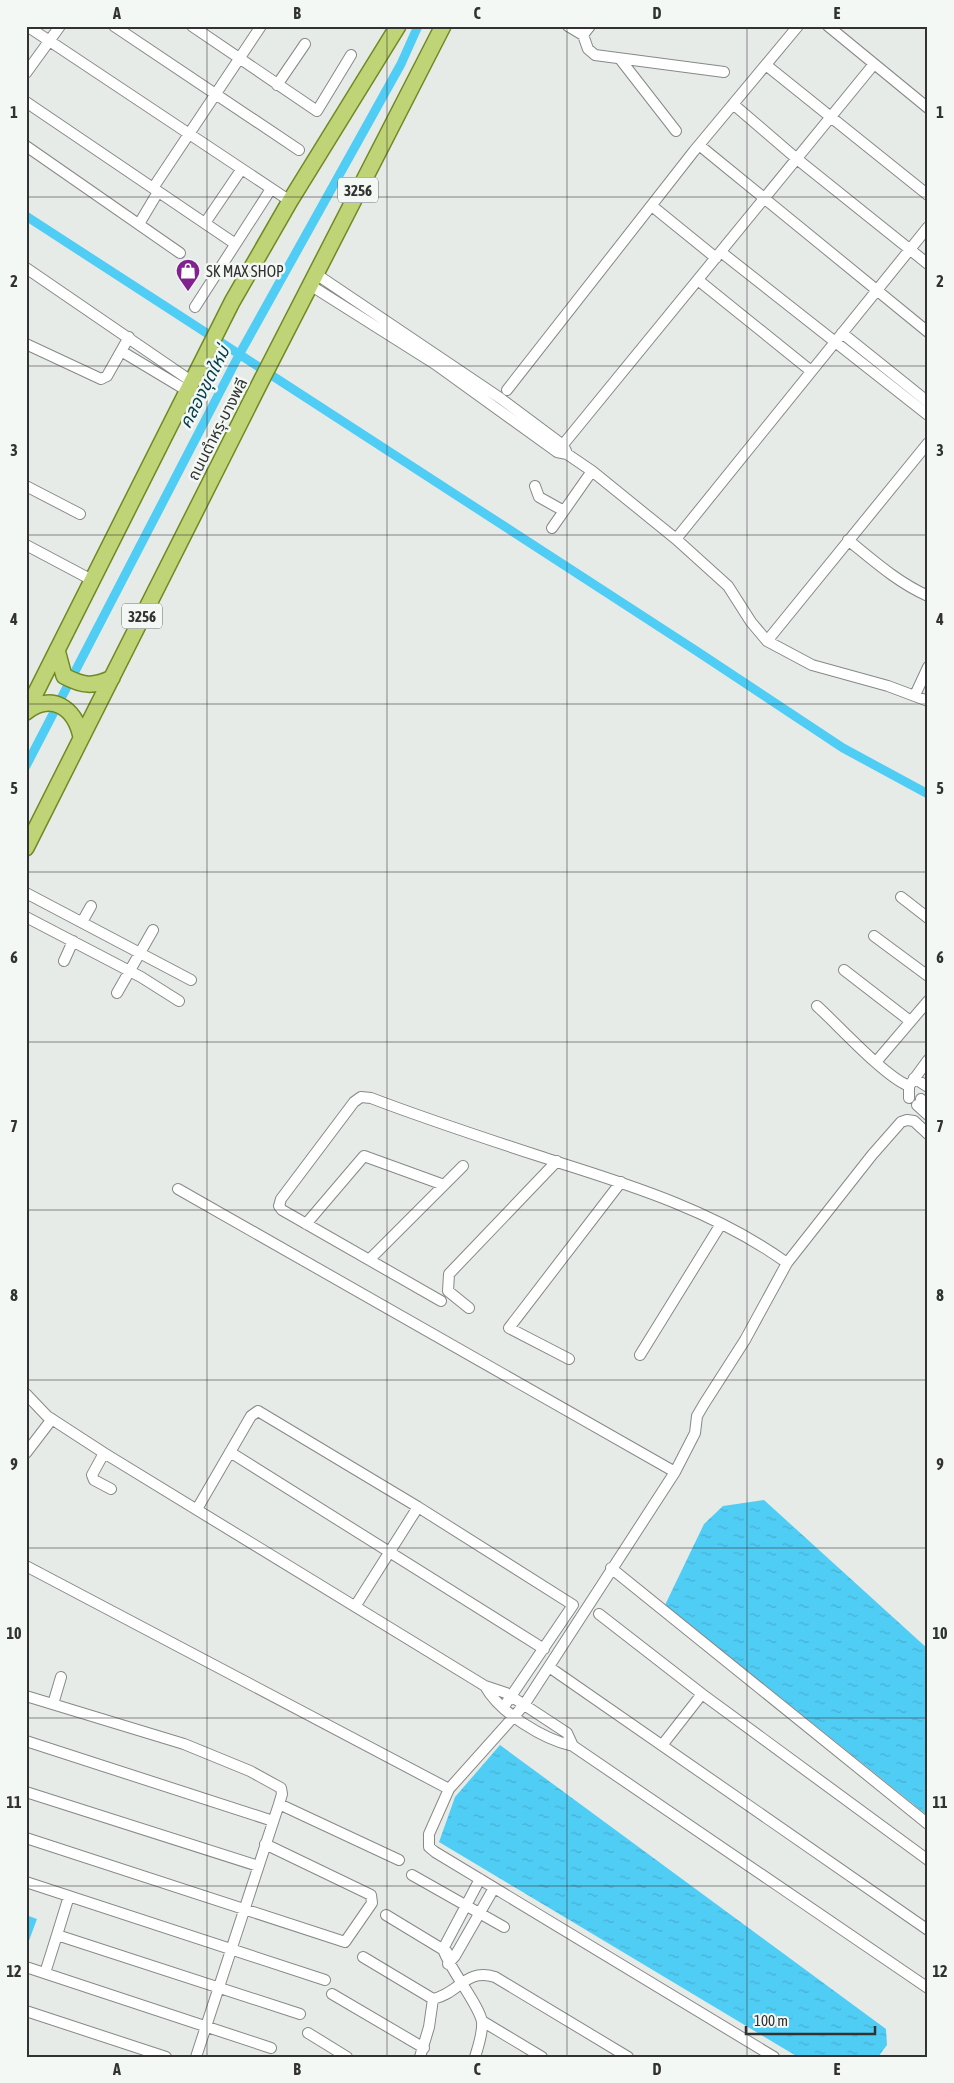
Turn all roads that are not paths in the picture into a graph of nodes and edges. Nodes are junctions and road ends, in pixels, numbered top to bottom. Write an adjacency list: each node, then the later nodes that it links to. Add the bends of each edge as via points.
1 (27, 26): 13 (street)
2 (60, 26): 13 (street)
3 (114, 26): 23 (street)
4 (261, 26): 16 (street)
5 (398, 26): 39 (main road)
6 (443, 26): 50 (main road, ถนนตำหรุ-บางพลี / 3256)
7 (568, 26): 12 (street)
8 (590, 26): 12 (street)
9 (798, 26): 19 (street)
10 (828, 26): 18 (street)
11 (199, 28): 16 (street)
12 (582, 35): 17 (street, via 588,49 595,55)
13 (49, 41): 21 (street); 29 (street)
14 (305, 44): 22 (street)
15 (351, 55): 22 (street, via 319,111 314,111)
16 (239, 59): 22 (street); 23 (street)
17 (620, 59): 20 (street); 28 (street)
18 (874, 64): 26 (street); 27 (street)
19 (766, 65): 25 (street); 27 (street)
20 (724, 72)
21 (26, 74)
22 (277, 85)
23 (215, 96): 29 (street); 32 (street)
24 (26, 102): 36 (street)
25 (733, 104): 30 (street); 33 (street)
26 (928, 108)
27 (831, 117): 33 (street); 37 (street)
28 (676, 131)
29 (189, 135): 34 (street); 36 (street)
30 (699, 145): 38 (street); 40 (street)
31 (26, 146): 42 (street)
32 (299, 150)
33 (797, 159): 38 (street); 45 (street)
34 (241, 170): 35 (street); 41 (street)
35 (271, 189): 39 (street); 44 (street)
36 (156, 190): 41 (street); 42 (street)
37 (928, 195)
38 (765, 199): 47 (street); 52 (street)
39 (290, 201): 61 (main road)
40 (652, 206): 47 (street); 62 (street)
41 (205, 223): 44 (street)
42 (139, 224): 46 (street)
43 (928, 227): 45 (street)
44 (234, 244): 53 (street)
45 (910, 250): 48 (street); 52 (street)
46 (180, 253)
47 (719, 255): 51 (street); 57 (street)
48 (928, 264)
49 (26, 268): 56 (street)
50 (313, 280): 66 (street, via 500,398); 81 (main road, ถนนตำหรุ-บางพลี / 3256)
51 (698, 280): 60 (street); 66 (street)
52 (877, 290): 54 (street); 55 (street)
53 (195, 307)
54 (928, 332)
55 (842, 333): 57 (street); 63 (street)
56 (129, 337): 59 (street); 61 (street)
57 (835, 342): 60 (street); 64 (street)
58 (26, 344): 59 (street, via 101,379 107,376)
59 (121, 351): 61 (street)
60 (811, 371): 73 (street)
61 (189, 386): 76 (main road)
62 (507, 390)
63 (928, 402)
64 (928, 415)
65 (928, 443): 74 (street)
66 (563, 450): 67 (street)
67 (592, 471): 70 (street); 73 (street)
68 (26, 486): 71 (street)
69 (535, 486): 70 (street, via 539,497)
70 (564, 511): 72 (street)
71 (80, 514)
72 (552, 528)
73 (676, 539): 78 (street, via 728,586)
74 (848, 540): 77 (street, via 884,570); 78 (street)
75 (26, 545): 76 (street)
76 (92, 580): 79 (main road)
77 (928, 596)
78 (767, 641): 82 (street, via 812,665)
79 (57, 650): 81 (main road, via 59,663 71,679 86,686); 84 (main road)
80 (928, 667): 82 (street)
81 (112, 678): 85 (main road, ถนนตำหรุ-บางพลี / 3256)
82 (915, 695): 83 (street)
83 (928, 701)
84 (26, 712): 85 (main road, via 46,702 58,706 72,714 79,725)
85 (81, 737): 86 (main road, ถนนตำหรุ-บางพลี / 3256)
86 (26, 848)
87 (26, 892): 92 (street)
88 (901, 897): 91 (street)
89 (91, 906): 92 (street)
90 (26, 916): 95 (street)
91 (928, 918)
92 (82, 922): 96 (street)
93 (153, 930): 96 (street)
94 (874, 936): 100 (street)
95 (73, 941): 97 (street); 99 (street)
96 (140, 953): 99 (street); 101 (street)
97 (64, 961)
98 (844, 970): 106 (street)
99 (129, 971): 102 (street); 103 (street)
100 (928, 976)
101 (191, 980)
102 (117, 993)
103 (179, 1001)
104 (928, 1001): 106 (street)
105 (817, 1006): 108 (street)
106 (910, 1021): 108 (street)
107 (928, 1060): 110 (street)
108 (876, 1062): 110 (street)
109 (928, 1088): 110 (street)
110 (915, 1095): 111 (street)
111 (928, 1115)
112 (926, 1129): 121 (street, via 914,1121 901,1122)
113 (557, 1161): 115 (street); 118 (street, via 361,1097 354,1102 280,1203 282,1210); 123 (street, via 448,1274 448,1290)
114 (463, 1166): 116 (street)
115 (621, 1182): 119 (street, via 684,1206); 125 (street, via 509,1328)
116 (444, 1184): 118 (street, via 364,1156); 120 (street)
117 (178, 1189): 131 (street)
118 (306, 1224): 120 (street)
119 (720, 1224): 121 (street); 124 (street)
120 (369, 1260): 122 (street)
121 (787, 1263): 131 (street, via 745,1340 697,1416 695,1432)
122 (441, 1301)
123 (469, 1308)
124 (640, 1355)
125 (569, 1359)
126 (26, 1394): 127 (street)
127 (52, 1419): 129 (street); 130 (street)
128 (230, 1452): 133 (street, via 251,1416 258,1411); 134 (street); 135 (street)
129 (26, 1453)
130 (104, 1453): 132 (street, via 92,1476); 134 (street)
131 (674, 1472): 137 (street)
132 (111, 1490)
133 (418, 1507): 135 (street); 140 (street, via 573,1605)
134 (197, 1508): 138 (street)
135 (389, 1552): 138 (street); 140 (street)
136 (26, 1566): 154 (street)
137 (611, 1568): 141 (street); 158 (street)
138 (356, 1605): 143 (street)
139 (600, 1614): 144 (street)
140 (544, 1649): 146 (street)
141 (549, 1667): 148 (street); 152 (street)
142 (61, 1677): 147 (street)
143 (485, 1686): 146 (street); 149 (street, via 492,1699)
144 (702, 1694): 152 (street); 162 (street)
145 (26, 1696): 147 (street)
146 (511, 1696): 148 (street); 149 (street)
147 (53, 1704): 156 (street, via 184,1744 250,1771 281,1788)
148 (524, 1705): 150 (street); 153 (street, via 567,1733)
149 (503, 1708): 150 (street)
150 (515, 1717): 153 (street, via 554,1742); 154 (street)
151 (26, 1741): 157 (street)
152 (663, 1744): 174 (street)
153 (573, 1746): 185 (street)
154 (448, 1789): 165 (street, via 429,1834 429,1847)
155 (26, 1792): 163 (street)
156 (280, 1804): 157 (street); 161 (street)
157 (273, 1821): 160 (street)
158 (928, 1824)
159 (26, 1838): 170 (street)
160 (265, 1844): 163 (street); 170 (street, via 366,1891 371,1895 372,1903 346,1942)
161 (398, 1860)
162 (928, 1860)
163 (258, 1866): 170 (street)
164 (412, 1875): 169 (street)
165 (480, 1879): 167 (street); 169 (street)
166 (26, 1882): 168 (street)
167 (494, 1888): 171 (street); 201 (street)
168 (70, 1896): 175 (street); 176 (street)
169 (466, 1905): 171 (street); 177 (street)
170 (244, 1908): 176 (street)
171 (480, 1913): 173 (street); 179 (street)
172 (386, 1915): 177 (street)
173 (504, 1927)
174 (928, 1930)
175 (57, 1935): 181 (street); 184 (street)
176 (231, 1948): 182 (street); 184 (street)
177 (442, 1949): 179 (street)
178 (363, 1957): 187 (street)
179 (451, 1960): 183 (street)
180 (26, 1967): 181 (street)
181 (44, 1973): 191 (street)
182 (325, 1980)
183 (461, 1984): 187 (street, via 449,1994); 190 (street); 200 (street, via 478,1974 495,1976)
184 (219, 1986): 189 (street); 191 (street)
185 (928, 1988)
186 (332, 1994): 194 (street)
187 (433, 1999): 194 (street)
188 (26, 2011): 195 (street)
189 (300, 2014)
190 (482, 2021): 198 (street); 199 (street)
191 (206, 2026): 193 (street); 196 (street)
192 (308, 2033): 197 (street)
193 (271, 2048)
194 (422, 2053)
195 (166, 2057)
196 (196, 2057)
197 (347, 2057)
198 (475, 2057)
199 (542, 2057)
200 (628, 2057)
201 (774, 2057)

